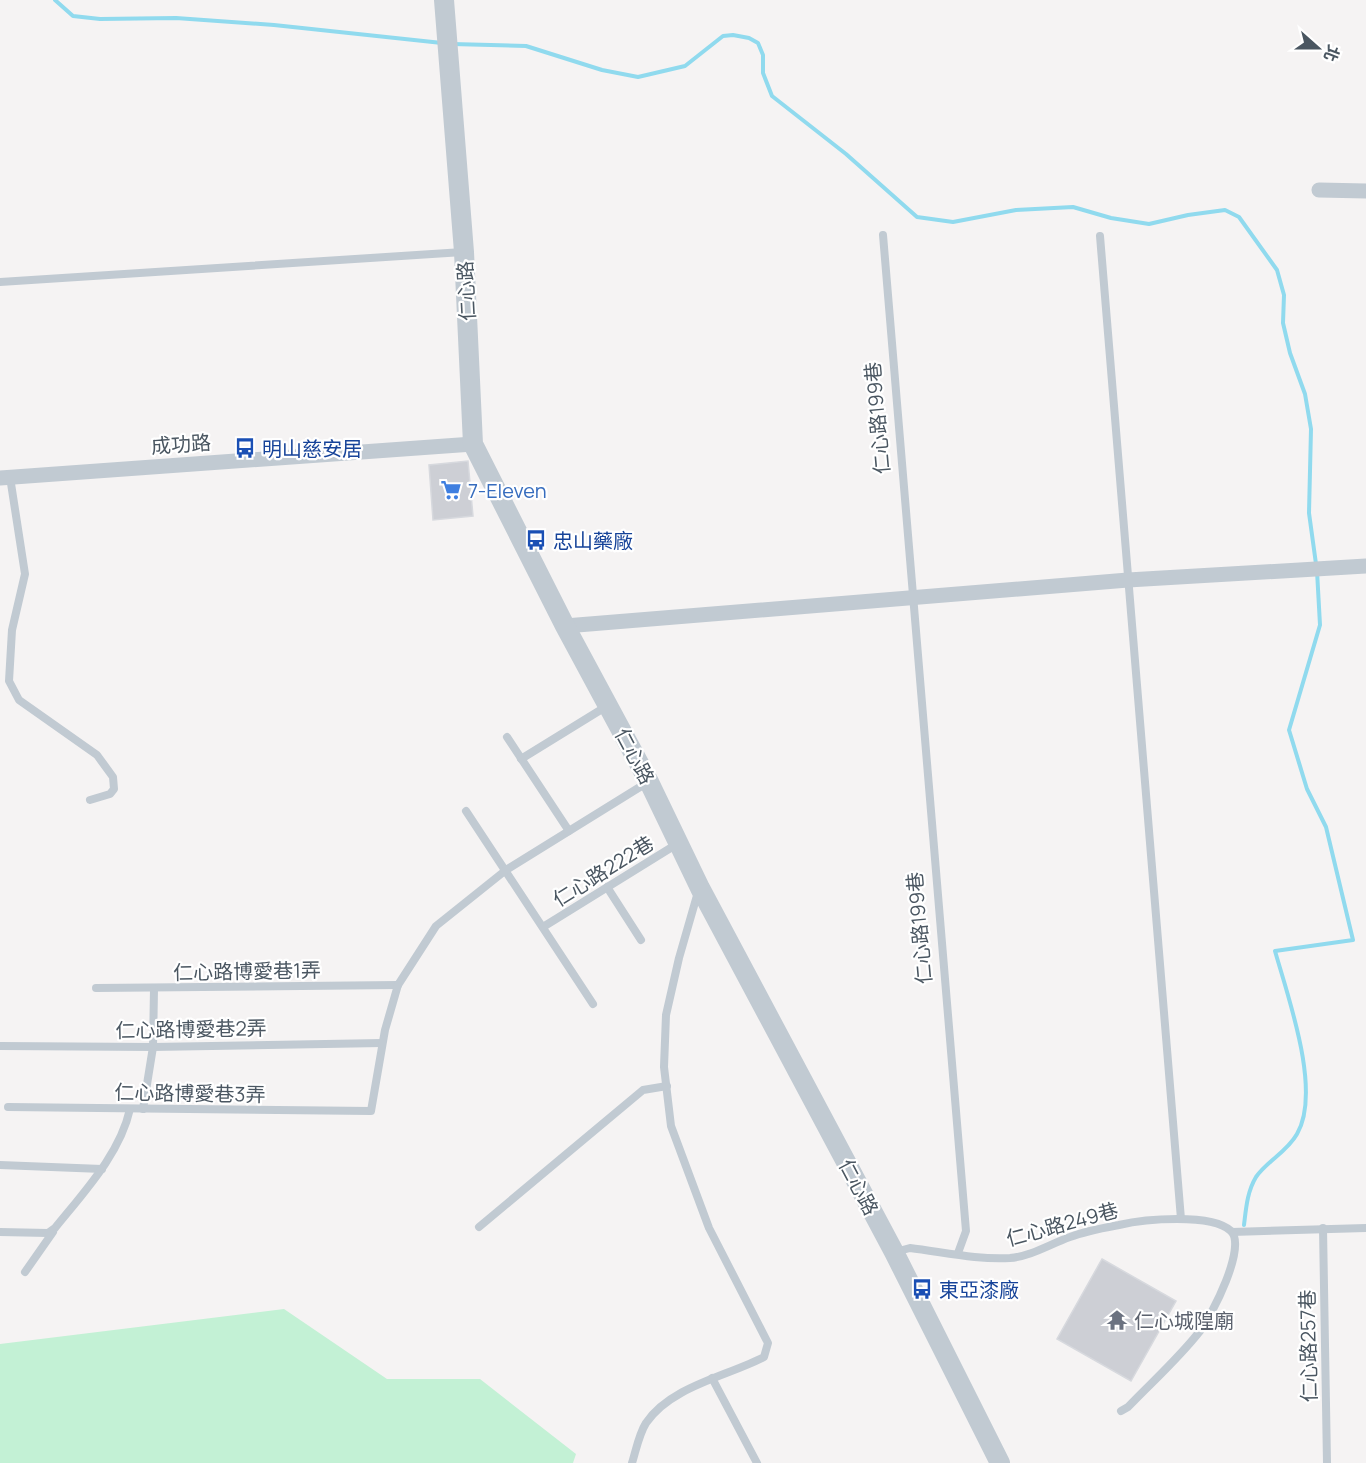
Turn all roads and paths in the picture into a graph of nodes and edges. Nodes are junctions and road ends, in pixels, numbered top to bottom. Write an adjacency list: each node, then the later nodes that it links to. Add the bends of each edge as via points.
1 (444, 0): 6 (street, 仁心路)
2 (1320, 190): 3 (street)
3 (1366, 191)
4 (883, 235): 12 (lane, 仁心路199巷)
5 (1100, 236): 11 (lane)
6 (464, 252): 7 (lane); 8 (street, 仁心路)
7 (0, 282)
8 (473, 444): 9 (street, 成功路); 13 (street, 仁心路)
9 (5, 478): 18 (lane, via 25,574 12,630 9,681 20,700 108,767 114,789 111,794)
10 (1366, 566): 11 (street)
11 (1128, 580): 12 (street); 40 (lane)
12 (912, 597): 13 (street); 48 (lane, 仁心路199巷, via 966,1231)
13 (565, 626): 14 (street, 仁心路)
14 (608, 706): 16 (lane); 17 (street, 仁心路)
15 (507, 737): 16 (lane)
16 (521, 759): 20 (lane)
17 (649, 782): 20 (lane); 21 (street, 仁心路)
18 (90, 800)
19 (466, 811): 22 (lane, 仁心路222巷)
20 (569, 831): 22 (lane)
21 (680, 842): 23 (lane, 仁心路222巷); 24 (street, 仁心路)
22 (506, 870): 25 (lane, 仁心路222巷); 27 (lane, via 436,926)
23 (607, 887): 25 (lane, 仁心路222巷); 26 (lane)
24 (700, 888): 34 (lane, via 666,1015); 47 (street, 仁心路)
25 (543, 927): 30 (lane, 仁心路222巷)
26 (641, 940)
27 (398, 985): 29 (lane, 仁心路博愛巷1弄); 31 (lane)
28 (96, 988): 29 (lane, 仁心路博愛巷1弄)
29 (154, 989): 33 (lane)
30 (593, 1004)
31 (382, 1043): 33 (lane, 仁心路博愛巷2弄); 37 (lane, 仁心路博愛巷3弄, via 371,1111)
32 (0, 1046): 33 (lane, 仁心路博愛巷2弄)
33 (153, 1047): 37 (lane)
34 (667, 1086): 41 (lane, via 643,1090); 50 (lane, via 671,1126 709,1228 768,1343 764,1357)
35 (8, 1107): 36 (lane, 仁心路博愛巷3弄)
36 (130, 1108): 37 (lane, 仁心路博愛巷3弄); 39 (lane, via 127,1122)
37 (143, 1109)
38 (0, 1165): 39 (lane)
39 (102, 1169): 42 (lane)
40 (1181, 1219): 46 (lane, 仁心路249巷, via 1223,1226); 48 (lane, 仁心路249巷, via 1120,1224 1071,1236 1031,1254 1011,1258)
41 (479, 1227)
42 (56, 1228): 45 (lane, via 48,1233); 49 (lane)
43 (1323, 1228): 44 (lane); 46 (lane); 55 (lane, 仁心路257巷)
44 (1366, 1228)
45 (0, 1232)
46 (1232, 1232): 51 (lane, via 1237,1244 1234,1256 1209,1317)
47 (894, 1252): 48 (lane, 仁心路249巷, via 910,1248); 54 (street, 仁心路)
48 (958, 1254)
49 (25, 1272)
50 (712, 1378): 52 (lane, via 686,1391 647,1423); 53 (lane)
51 (1121, 1411)
52 (632, 1463)
53 (757, 1463)
54 (1000, 1463)
55 (1327, 1463)

